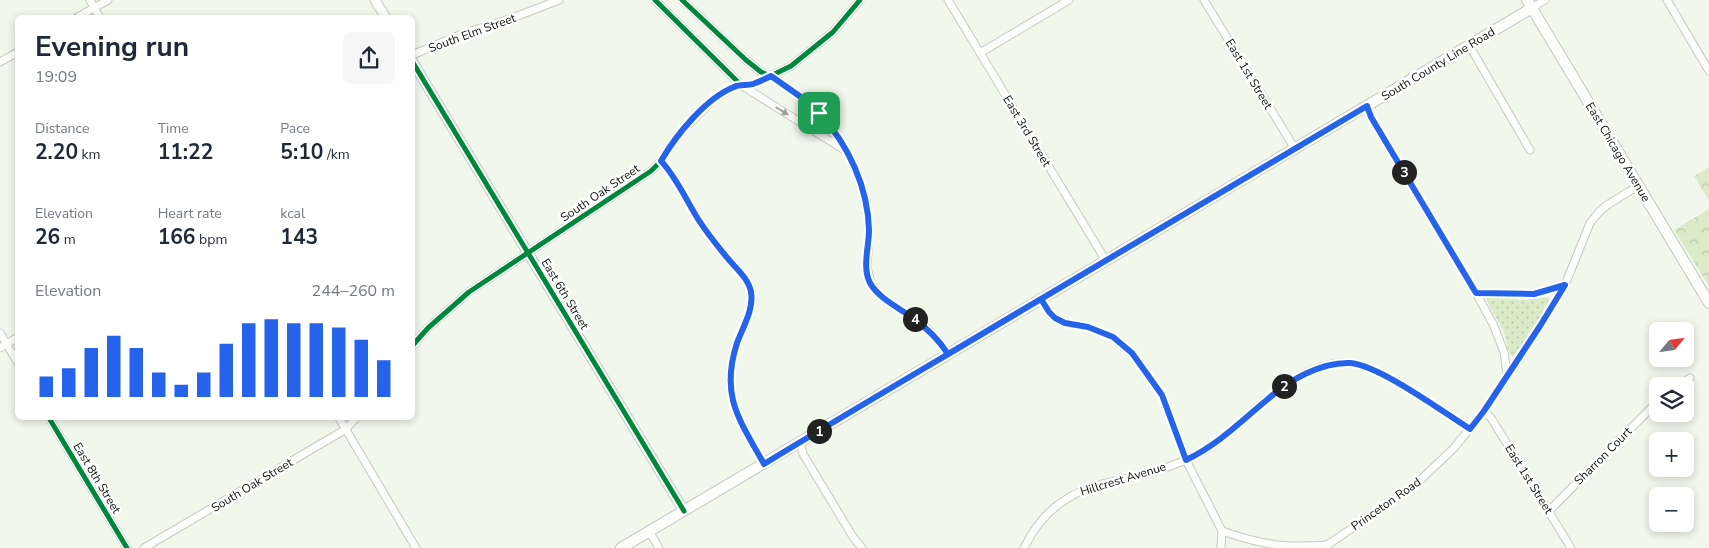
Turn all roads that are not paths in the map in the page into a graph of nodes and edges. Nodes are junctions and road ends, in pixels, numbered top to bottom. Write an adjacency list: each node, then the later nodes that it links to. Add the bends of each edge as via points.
1 (90, 0): 14 (street)
2 (108, 0): 14 (street)
3 (375, 0): 17 (street)
4 (559, 0): 21 (street, South Elm Street, via 462,34)
5 (655, 0): 26 (street)
6 (682, 0): 25 (street, via 746,60)
7 (860, 0): 25 (street, South Oak Street, via 818,46)
8 (948, 0): 19 (street, East 3rd Street)
9 (1069, 0): 19 (street)
10 (1204, 0): 28 (street, East 1st Street)
11 (1545, 0): 13 (street)
12 (1667, 0): 24 (street)
13 (1529, 4): 18 (main road, South County Line Road); 32 (main road, East Chicago Avenue)
14 (94, 8): 15 (street); 16 (street)
15 (81, 15)
16 (98, 15)
17 (384, 15)
18 (1469, 45): 27 (main road, South County Line Road); 29 (street)
19 (980, 53): 34 (street, East 3rd Street)
20 (15, 54): 22 (street)
21 (415, 55)
22 (0, 62)
23 (415, 66): 33 (street, East 6th Street)
24 (1709, 71)
25 (771, 76): 26 (street, South Oak Street, via 752,85); 30 (street, via 808,102 830,124)
26 (741, 85): 30 (street, one-way to 30); 31 (street, South Oak Street, via 725,92 692,119)
27 (1367, 106): 28 (main road, South County Line Road); 36 (street)
28 (1295, 149): 34 (main road, South County Line Road)
29 (1530, 150)
30 (847, 152): 43 (street, via 866,200 869,231 867,267 871,284 879,294 929,330)
31 (661, 161): 33 (street, South Oak Street, via 651,171); 55 (street, via 698,220 749,285 752,302 737,343 730,382 732,404)
32 (1638, 186): 35 (street, Princeton Road, via 1607,205 1590,223); 38 (main road, East Chicago Avenue)
33 (528, 253): 41 (street, South Oak Street, via 469,292); 56 (street, East 6th Street)
34 (1106, 261): 37 (main road, South County Line Road)
35 (1565, 285): 36 (street, via 1534,294); 45 (street, Princeton Road)
36 (1476, 293): 45 (street, via 1494,324 1504,352)
37 (1041, 299): 43 (main road, South County Line Road); 54 (street, via 1055,318 1113,337 1132,353 1162,395)
38 (1709, 303)
39 (0, 333): 42 (street)
40 (15, 340): 42 (street)
41 (415, 343)
42 (3, 346): 44 (street)
43 (948, 354): 53 (main road, South County Line Road)
44 (15, 360)
45 (1507, 374): 47 (street, Princeton Road)
46 (1649, 410): 57 (street, Sharron Court)
47 (1484, 411): 52 (street, Princeton Road); 57 (street, East 1st Street)
48 (51, 420): 62 (street, East 8th Street)
49 (340, 420): 51 (street)
50 (354, 420): 51 (street, South Oak Street)
51 (346, 429): 63 (street, South Oak Street); 64 (street)
52 (1470, 429): 54 (street, Hillcrest Avenue, via 1398,383 1365,366 1349,363 1326,366 1288,384 1218,441); 61 (street, Princeton Road, via 1414,486)
53 (800, 442): 55 (main road, South County Line Road); 67 (street, via 803,454)
54 (1186, 460): 58 (street); 68 (street, Hillcrest Avenue, via 1151,473 1085,488 1053,507 1031,533)
55 (764, 464): 56 (main road, South County Line Road)
56 (684, 511): 59 (main road, South County Line Road)
57 (1548, 511): 70 (street, East 1st Street)
58 (1222, 530): 60 (street); 69 (street)
59 (649, 531): 65 (main road, South County Line Road); 66 (street)
60 (1279, 547): 61 (street)
61 (1326, 547)
62 (127, 548)
63 (144, 548)
64 (416, 548)
65 (621, 548)
66 (659, 548)
67 (862, 548)
68 (1024, 548)
69 (1221, 548)
70 (1571, 548)

